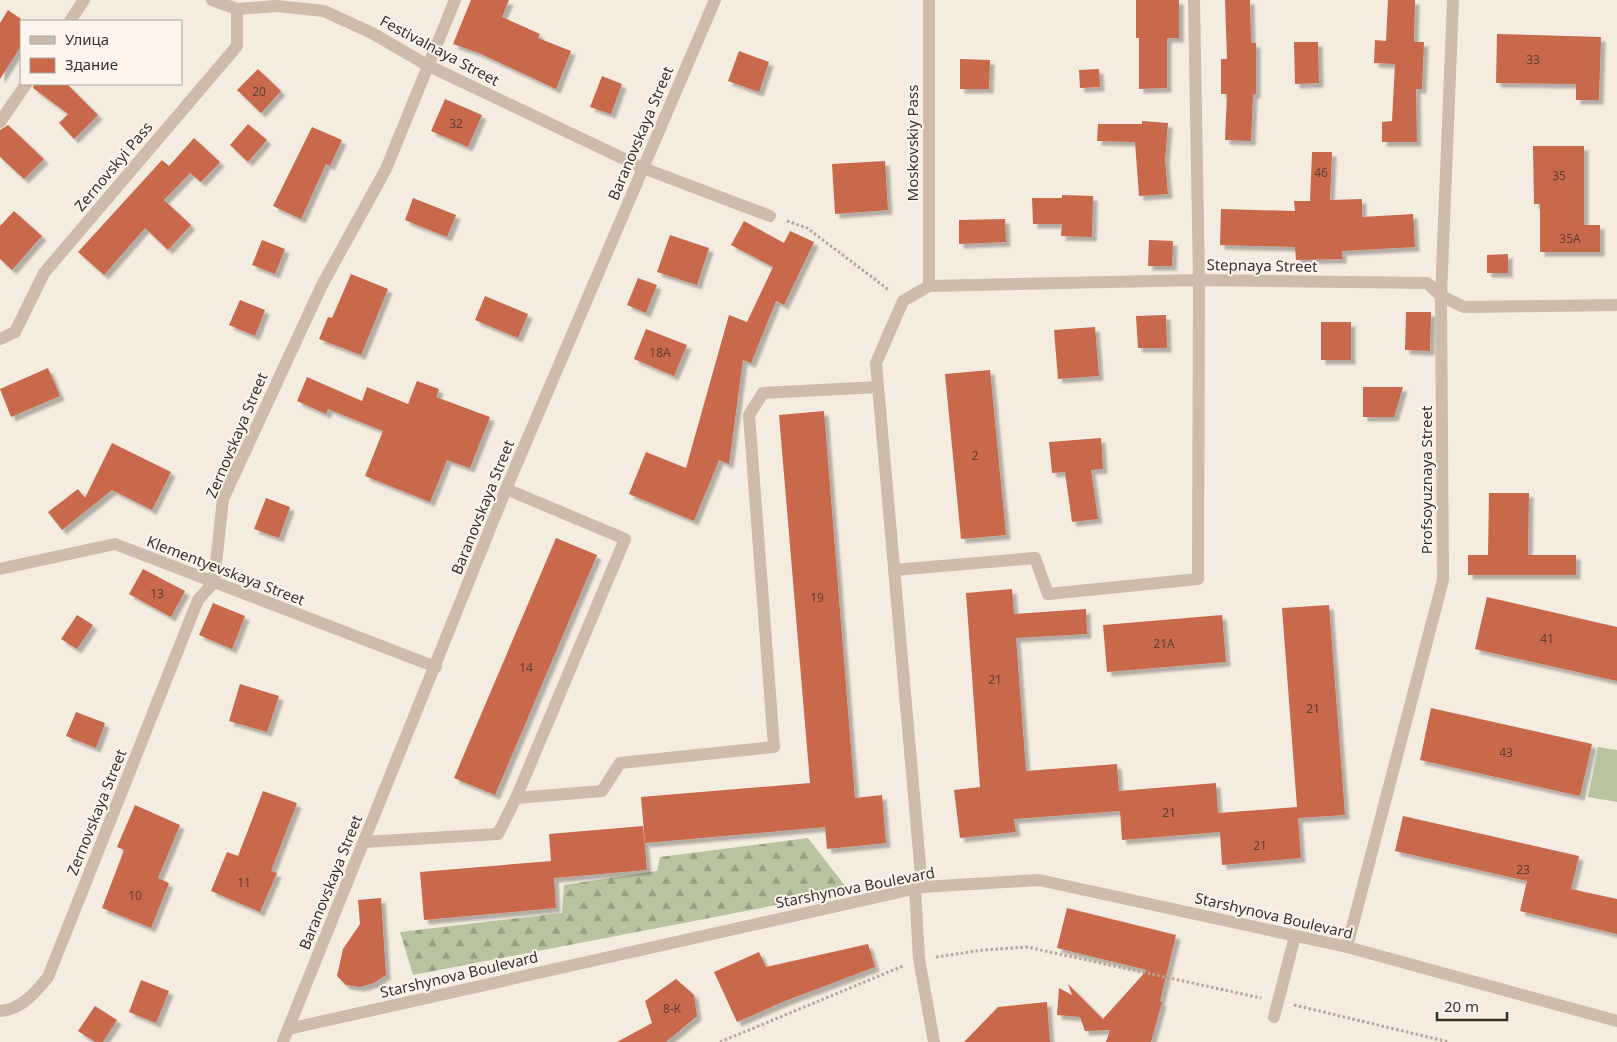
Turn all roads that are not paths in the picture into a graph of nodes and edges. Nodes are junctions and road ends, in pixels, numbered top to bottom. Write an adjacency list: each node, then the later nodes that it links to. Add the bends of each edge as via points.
1 (84, 0): 9 (street)
2 (212, 0): 8 (street, Festivalnaya Street)
3 (455, 0): 10 (street, Zernovskaya Street)
4 (715, 0): 13 (street, Baranovskaya Street)
5 (929, 0): 16 (street, Moskovskiy Pass)
6 (1194, 0): 15 (street)
7 (1454, 0): 17 (street, Profsoyuznaya Street)
8 (237, 9): 10 (street, Festivalnaya Street, via 277,6 324,11 372,33); 19 (street, Zernovskyi Pass, via 237,46 44,273 15,332)
9 (71, 20)
10 (427, 65): 13 (street, Festivalnaya Street); 24 (street, Zernovskaya Street, via 386,169 322,285 223,499)
11 (25, 85): 12 (street)
12 (0, 122)
13 (643, 168): 14 (street, Festivalnaya Street); 21 (street, Baranovskaya Street)
14 (770, 216)
15 (1199, 280): 16 (street, Stepnaya Street); 17 (street, Stepnaya Street, via 1428,283); 23 (street, via 1198,579 1048,594 1035,558)
16 (929, 286): 20 (street, Stepnaya Street, via 903,301 876,363)
17 (1442, 296): 18 (street, Stepnaya Street, via 1464,307); 30 (street, Profsoyuznaya Street, via 1443,580)
18 (1617, 305)
19 (0, 339)
20 (878, 388): 23 (street); 26 (street, via 763,393 750,415 774,747 620,763 602,791)
21 (506, 489): 25 (street, Baranovskaya Street); 26 (street, via 625,539)
22 (0, 569): 24 (street, Klementyevskaya Street, via 115,544)
23 (894, 570): 28 (street)
24 (214, 582): 25 (street, Klementyevskaya Street); 31 (street, Zernovskaya Street, via 198,600 48,977 33,996 8,1011)
25 (436, 667): 27 (street, Baranovskaya Street)
26 (516, 798): 27 (street, via 498,834)
27 (364, 842): 34 (street, Baranovskaya Street)
28 (918, 887): 29 (street, Starshynova Boulevard, via 1039,880); 34 (street, Starshynova Boulevard); 36 (street, via 919,959)
29 (1295, 936): 30 (street, Starshynova Boulevard); 32 (street)
30 (1347, 947): 33 (street, Starshynova Boulevard)
31 (0, 1011)
32 (1274, 1017)
33 (1617, 1021)
34 (288, 1029): 35 (street)
35 (283, 1042)
36 (934, 1042)

